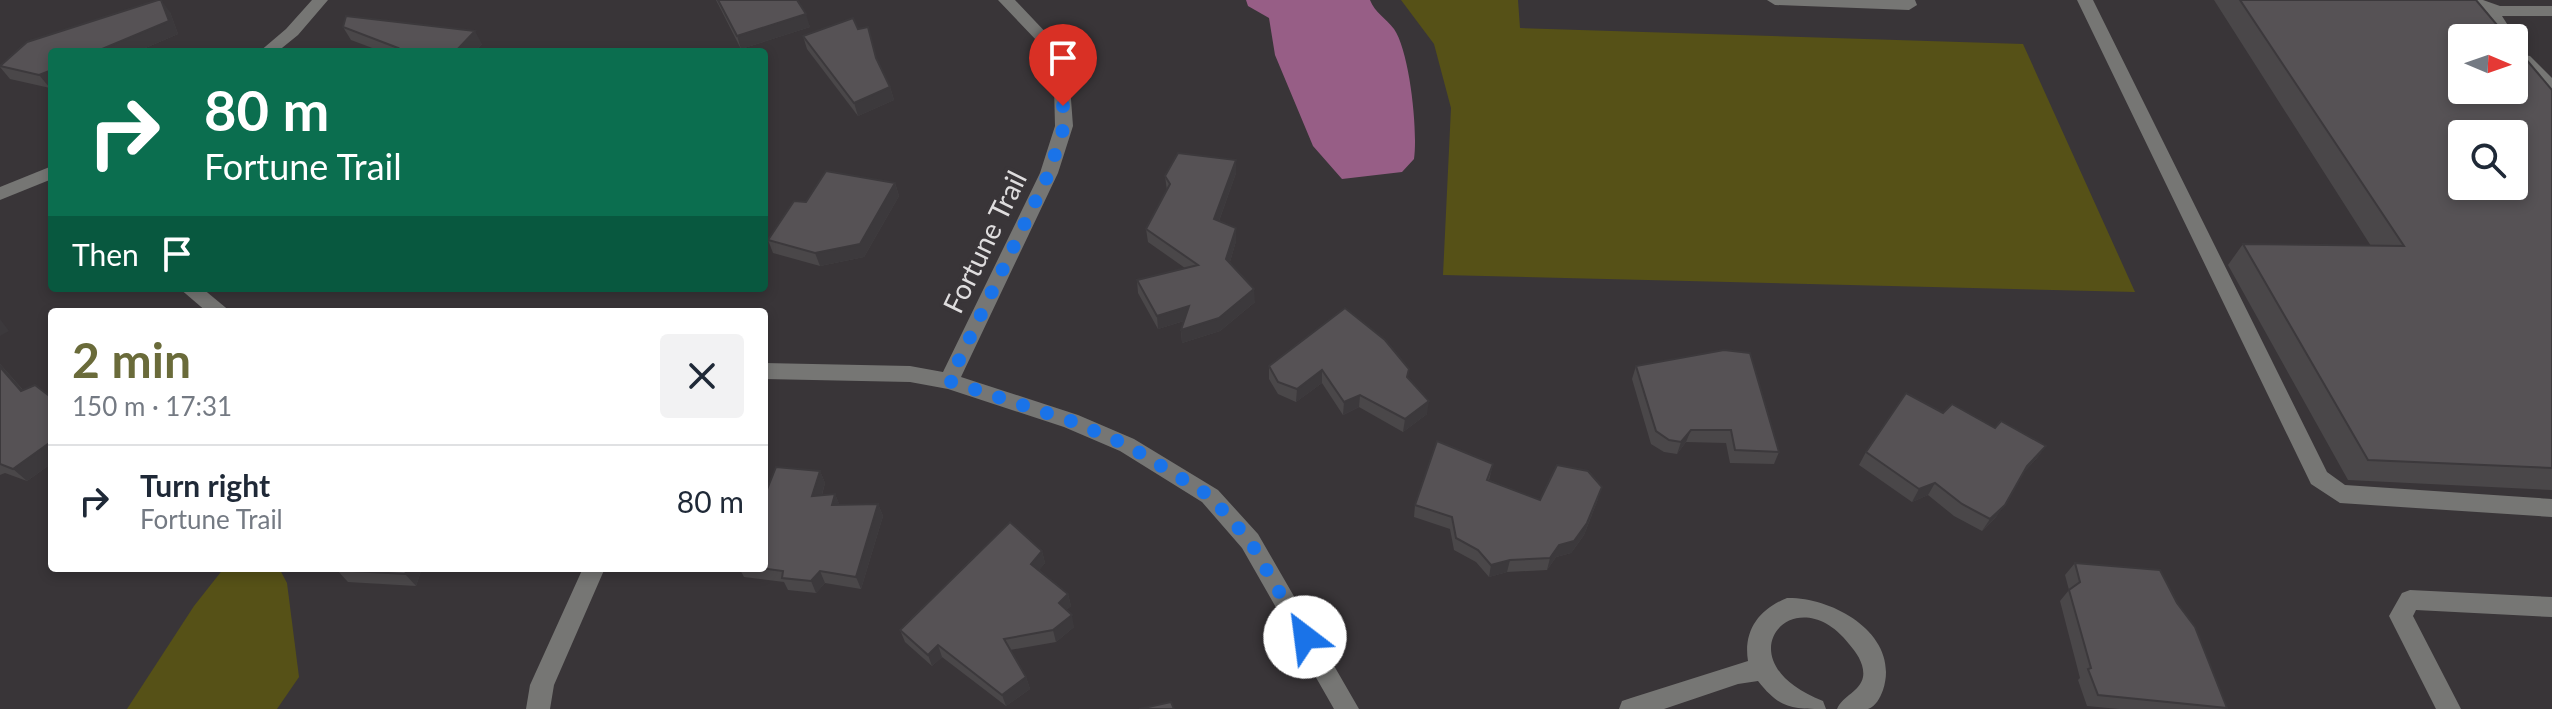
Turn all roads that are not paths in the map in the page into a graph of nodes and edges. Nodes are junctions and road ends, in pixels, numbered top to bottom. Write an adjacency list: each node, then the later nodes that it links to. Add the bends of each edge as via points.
1 (320, 0): 10 (street)
2 (1006, 0): 18 (street, Fortune Trail, via 1044,39 1062,86 1064,126 1049,173)
3 (1775, 0): 4 (street, via 1909,5)
4 (1907, 0)
5 (2085, 0): 19 (street, via 2319,478 2340,494)
6 (2468, 0): 7 (street)
7 (2498, 11): 8 (street); 9 (street, via 2492,17)
8 (2549, 13)
9 (2497, 24)
10 (272, 48)
11 (2528, 62): 12 (street)
12 (2552, 88)
13 (48, 174): 14 (street)
14 (0, 194)
15 (194, 292): 16 (street)
16 (216, 308)
17 (768, 371): 18 (street, via 910,374)
18 (949, 381): 24 (street, via 1127,445 1210,496 1250,541)
19 (2552, 508)
20 (592, 572): 23 (street, via 542,685)
21 (2552, 607): 28 (street, via 2410,600 2401,616)
22 (1763, 670): 25 (street, via 1738,673); 26 (street, via 1778,690); 27 (street, via 1757,649 1774,616 1791,609 1830,614 1856,631 1873,656 1876,679 1866,699)
23 (538, 709)
24 (1347, 709)
25 (1631, 709)
26 (1814, 709)
27 (1849, 709)
28 (2449, 709)

